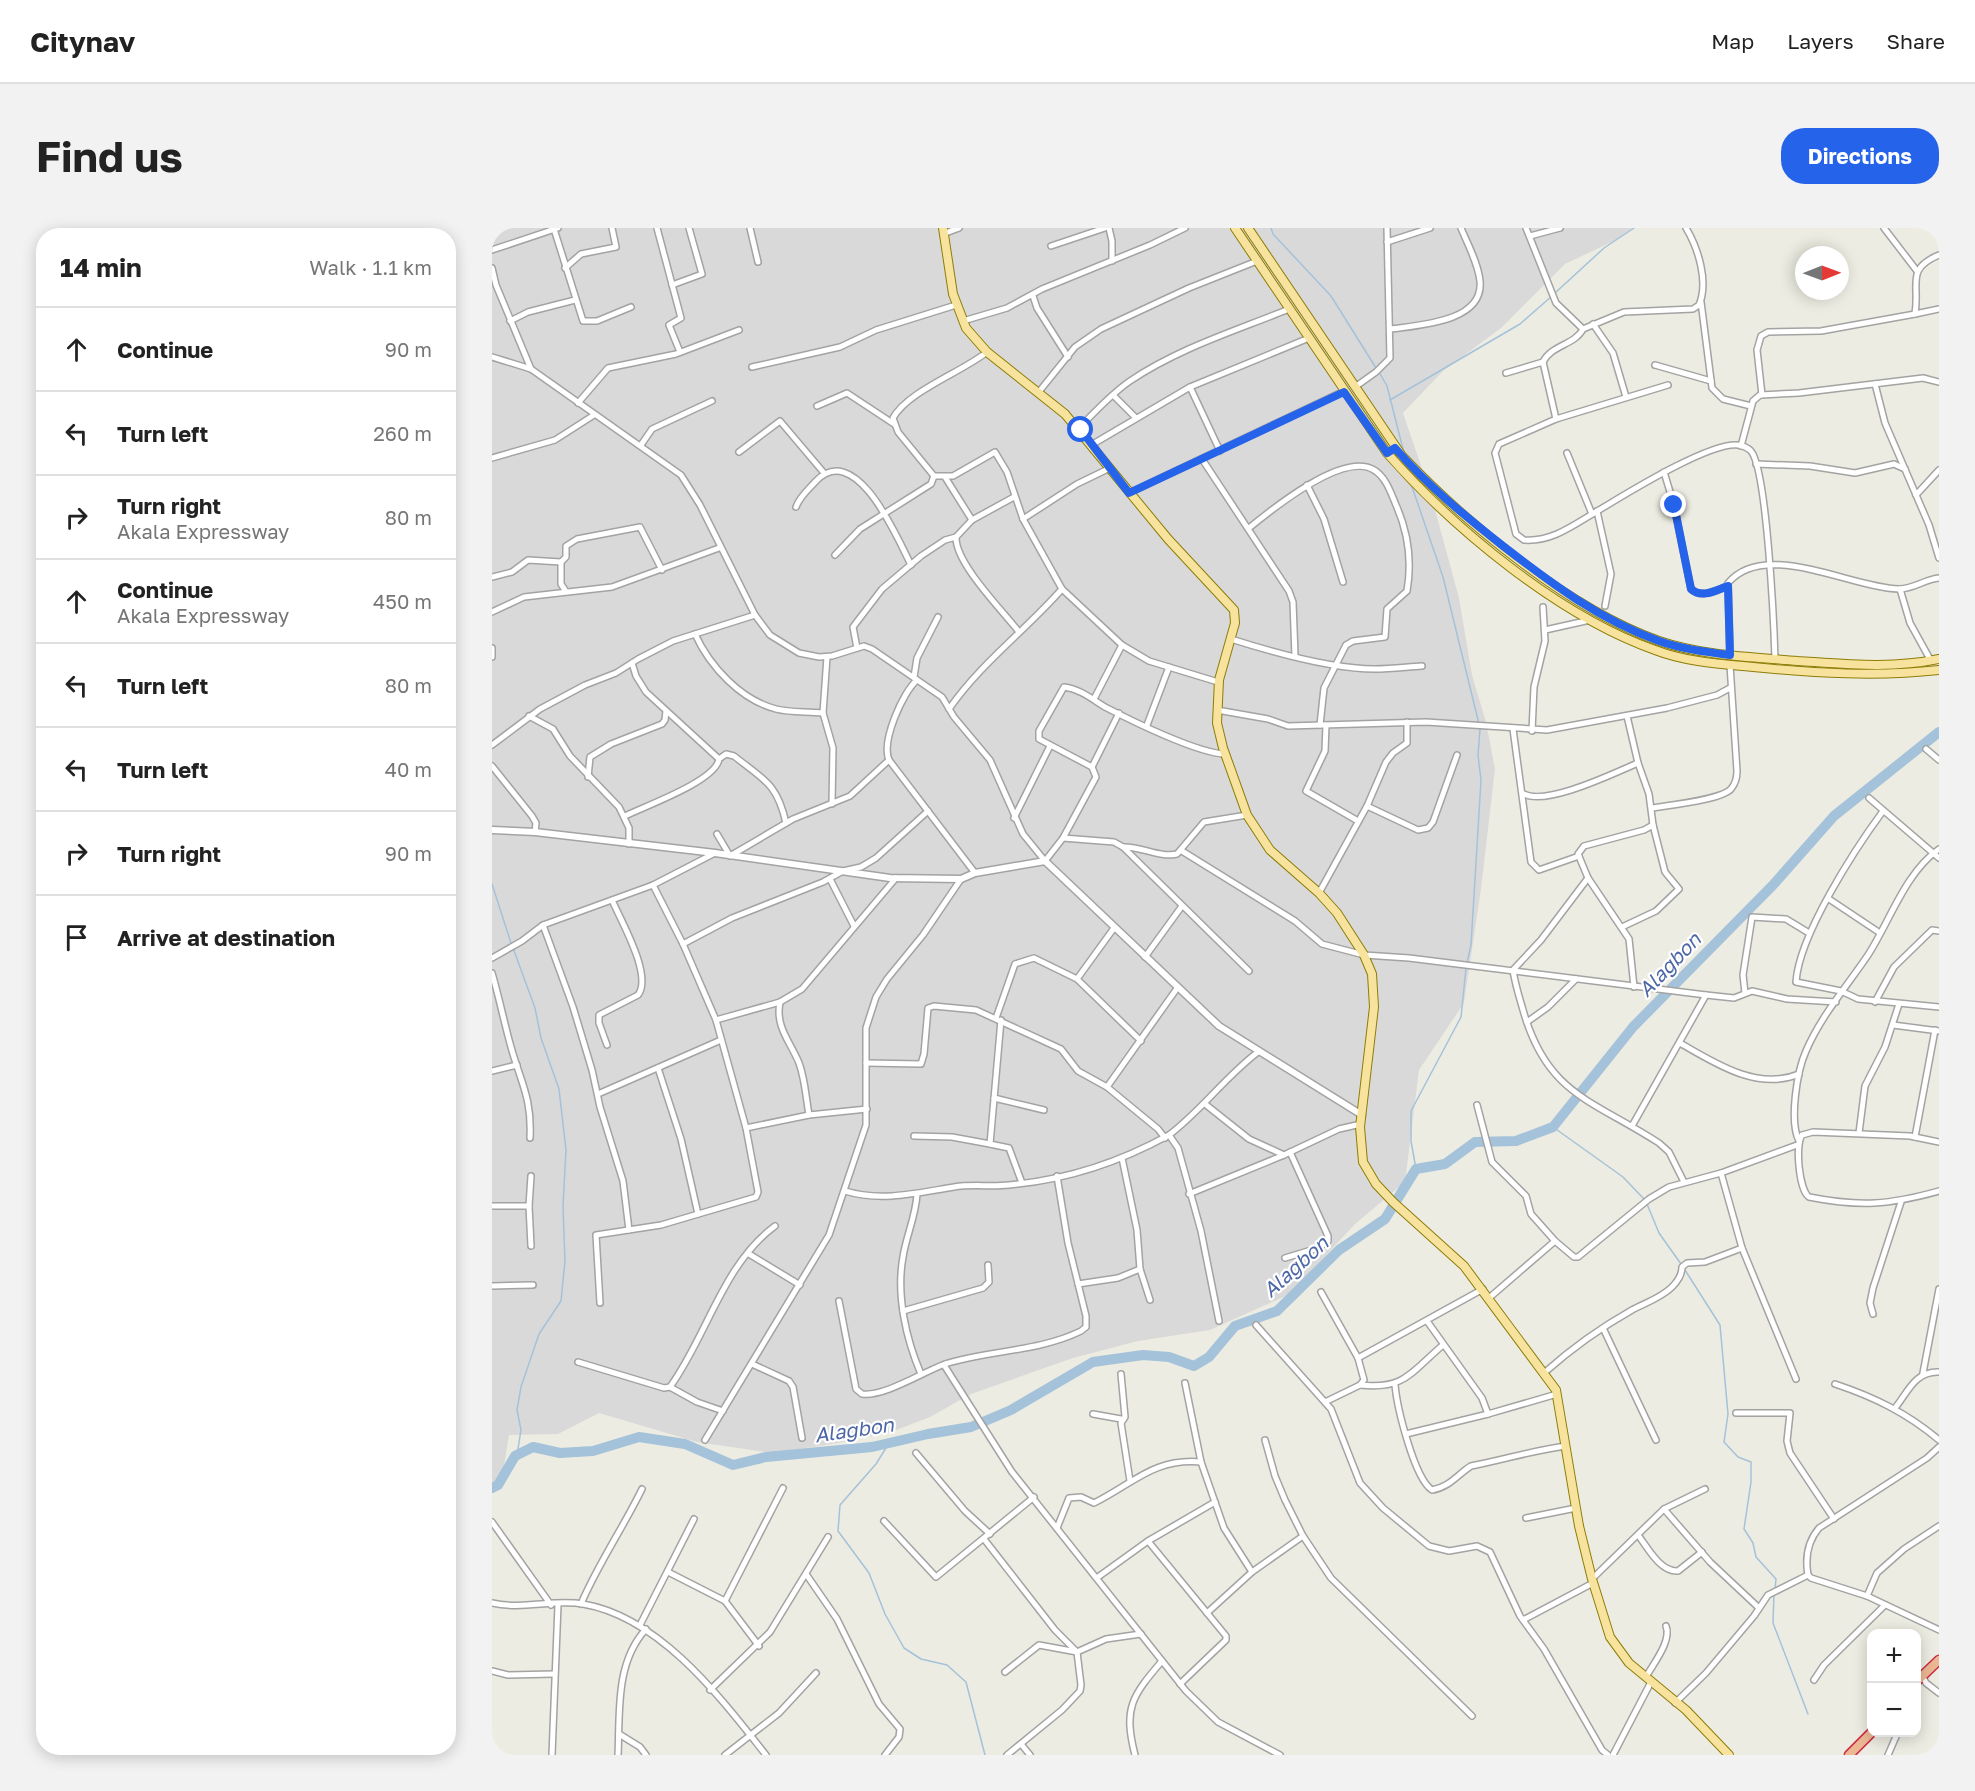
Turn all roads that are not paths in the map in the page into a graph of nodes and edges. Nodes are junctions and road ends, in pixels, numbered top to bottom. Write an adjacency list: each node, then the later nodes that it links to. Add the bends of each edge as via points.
1 (612, 228): 29 (street, via 616,247 581,254)
2 (657, 228): 31 (street)
3 (688, 228): 31 (street, via 702,274)
4 (750, 228): 27 (street)
5 (959, 228): 19 (street)
6 (1105, 228): 22 (street)
7 (1109, 228): 25 (street)
8 (1185, 228): 25 (street)
9 (1235, 228): 26 (main road)
10 (1248, 228): 40 (main road)
11 (1387, 228): 21 (street)
12 (1430, 228): 21 (street)
13 (1461, 228): 47 (street, via 1480,279 1475,301 1445,321)
14 (1526, 228): 20 (street)
15 (1560, 228): 20 (street)
16 (1686, 228): 34 (street, via 1697,250)
17 (1884, 228): 30 (street)
18 (556, 229): 23 (street); 29 (street)
19 (943, 231): 35 (main road)
20 (1530, 236): 45 (street, via 1556,303)
21 (1388, 242): 47 (street)
22 (1051, 246)
23 (493, 247)
24 (1939, 255): 30 (street, via 1925,261)
25 (1112, 261): 32 (street)
26 (1257, 261): 37 (main road); 52 (street, via 1101,329 1075,347)
27 (758, 262)
28 (492, 268): 41 (street)
29 (565, 268): 33 (street)
30 (1917, 271): 39 (street)
31 (672, 285): 49 (street, via 681,318 671,323 670,331)
32 (1033, 296): 42 (street); 52 (street)
33 (575, 300): 36 (street, via 587,323); 41 (street, via 528,312)
34 (1701, 302): 44 (street, via 1693,309 1624,312); 58 (street)
35 (956, 305): 42 (main road); 55 (street, via 876,330 840,347)
36 (630, 308)
37 (1289, 309): 43 (main road); 67 (street, via 1190,347)
38 (1939, 309): 39 (street)
39 (1915, 314): 66 (street, via 1821,331 1768,332 1761,336 1757,350)
40 (1306, 315): 43 (main road); 63 (main road)
41 (510, 321): 56 (street)
42 (963, 321): 50 (main road)
43 (1297, 321): 48 (main road)
44 (1593, 324): 45 (street); 68 (street, via 1613,353)
45 (1583, 329): 53 (street, via 1547,354)
46 (739, 330): 49 (street)
47 (1391, 330): 63 (street, via 1390,358)
48 (1309, 338): 62 (street); 64 (main road)
49 (680, 352): 70 (street, via 608,368)
50 (987, 352): 65 (main road); 76 (street, via 904,405 896,413)
51 (492, 357): 56 (street)
52 (1068, 357): 65 (street)
53 (1543, 362): 57 (street); 75 (street)
54 (1655, 365): 58 (street)
55 (752, 367)
56 (531, 369): 70 (street)
57 (1506, 373)
58 (1711, 381): 72 (street, via 1717,395)
59 (1939, 382): 60 (street, via 1923,378)
60 (1875, 384): 66 (street); 90 (street, via 1885,423)
61 (1668, 385): 68 (street)
62 (1190, 387): 74 (street); 82 (street)
63 (1354, 387): 81 (main road)
64 (1344, 392): 82 (street); 84 (main road)
65 (1038, 393): 77 (main road)
66 (1762, 394): 72 (street)
67 (1113, 395): 74 (street); 77 (street)
68 (1626, 397): 75 (street)
69 (712, 401): 79 (street, via 652,429)
70 (578, 403): 73 (street)
71 (817, 406): 76 (street, via 847,393)
72 (1751, 406): 80 (street)
73 (594, 415): 79 (street); 86 (street, via 555,440)
74 (1136, 418): 78 (street)
75 (1556, 419): 101 (street, via 1505,440 1496,448 1516,534 1524,540 1552,537)
76 (894, 424): 94 (street)
77 (1079, 428): 78 (main road)
78 (1093, 444): 89 (main road)
79 (641, 445): 107 (street, via 681,475 700,505)
80 (1741, 446): 88 (street, via 1751,451); 92 (street, via 1727,446)
81 (1395, 448): 84 (main road); 134 (main road, via 1427,483 1476,524 1554,585 1603,616 1659,641)
82 (1220, 451): 87 (street)
83 (739, 452): 93 (street, via 780,420)
84 (1387, 453): 126 (main road, via 1415,485 1530,580)
85 (1567, 453): 101 (street)
86 (492, 458)
87 (1202, 459): 97 (street); 105 (street)
88 (1756, 464): 90 (street, via 1855,473 1894,464); 111 (street)
89 (1110, 468): 97 (main road); 103 (street)
90 (1905, 469): 98 (street)
91 (1939, 470): 98 (street)
92 (1664, 472): 101 (street); 117 (street, via 1691,589 1705,594)
93 (824, 473): 100 (street); 102 (street, via 839,470 849,475)
94 (934, 476): 95 (street); 102 (street, via 931,484)
95 (945, 477): 99 (street, via 959,474 995,452 1007,472); 104 (street)
96 (1307, 485): 105 (street); 116 (street, via 1323,519); 141 (street, via 1353,467 1372,468 1388,487 1407,538 1407,591 1387,609 1385,637 1348,642)
97 (1129, 493): 130 (main road, via 1230,603 1236,615)
98 (1916, 495): 109 (street)
99 (1014, 497): 103 (street); 104 (street)
100 (796, 507)
101 (1594, 512): 121 (street, via 1611,574)
102 (885, 513): 108 (street, via 860,529); 112 (street)
103 (1023, 519): 118 (street)
104 (972, 520): 106 (street)
105 (1248, 528): 135 (street, via 1289,591)
106 (956, 537): 112 (street, via 933,547); 128 (street, via 956,548 966,565)
107 (719, 548): 113 (street); 124 (street)
108 (835, 555)
109 (1939, 558)
110 (561, 562): 113 (street, via 570,542 640,527); 114 (street, via 528,560 508,574); 120 (street, via 561,584)
111 (1769, 563): 117 (street, via 1740,572); 119 (street); 138 (street)
112 (911, 565): 133 (street, via 882,589 856,622 852,633)
113 (662, 570): 120 (street, via 601,589)
114 (492, 577)
115 (1939, 578): 119 (street)
116 (1343, 582)
117 (1728, 586): 134 (street)
118 (1062, 589): 128 (street); 131 (street)
119 (1900, 589): 139 (street, via 1910,623)
120 (565, 590): 123 (street, via 524,597)
121 (1605, 606)
122 (1543, 607): 127 (street)
123 (492, 612)
124 (755, 615): 129 (street); 137 (street, via 782,644 799,653)
125 (938, 617): 146 (street, via 917,658)
126 (1592, 620): 127 (street); 142 (main road, via 1655,650 1689,660)
127 (1545, 630): 161 (street, via 1544,653 1534,687)
128 (1019, 632): 150 (street)
129 (695, 634): 140 (street); 154 (street, via 712,663 755,702 787,711)
130 (1231, 639): 135 (street); 147 (main road)
131 (1122, 645): 144 (street, via 1149,661); 149 (street)
132 (492, 648): 136 (street)
133 (857, 648): 137 (street); 146 (street, via 872,649)
134 (1730, 655): 138 (main road)
135 (1295, 656): 141 (street)
136 (492, 657)
137 (827, 657): 154 (street)
138 (1775, 659): 139 (main road, via 1842,664)
139 (1935, 660)
140 (633, 663): 152 (street, via 640,684); 155 (street)
141 (1337, 664): 143 (street, via 1373,669); 159 (street, via 1324,688)
142 (1731, 665): 145 (main road, via 1841,674 1899,675); 148 (street)
143 (1422, 666)
144 (1169, 667): 147 (street); 158 (street)
145 (1939, 670)
146 (916, 679): 150 (street, via 942,697); 168 (street, via 908,688 889,735)
147 (1218, 682): 151 (main road)
148 (1730, 688): 156 (street, via 1717,695); 178 (street, via 1737,771 1734,786 1711,797)
149 (1094, 699): 153 (street); 163 (street, via 1072,688 1063,688 1037,735)
150 (949, 709): 183 (street, via 990,760)
151 (1217, 710): 159 (street, via 1288,726); 165 (main road)
152 (666, 711): 167 (street); 173 (street, via 662,724 611,744 590,757)
153 (1119, 712): 158 (street); 172 (street)
154 (823, 713): 176 (street, via 833,748)
155 (529, 716): 162 (street); 173 (street, via 553,729)
156 (1627, 716): 161 (street); 170 (street)
157 (1407, 722): 159 (street); 160 (street); 177 (street, via 1407,743 1386,762)
158 (1147, 725): 165 (street, via 1204,752)
159 (1323, 725): 184 (street, via 1325,751 1305,791)
160 (1513, 729): 161 (street); 174 (street)
161 (1532, 731)
162 (492, 745)
163 (1050, 746): 172 (street); 183 (street)
164 (1926, 749): 169 (street)
165 (1225, 754): 181 (main road)
166 (1457, 755): 177 (street, via 1428,828 1418,830)
167 (719, 759): 182 (street, via 705,778); 185 (street, via 726,754 734,756 774,788)
168 (889, 760): 176 (street, via 861,787); 179 (street)
169 (1939, 760)
170 (1638, 764): 174 (street, via 1562,793); 178 (street)
171 (492, 765): 188 (street, via 532,816)
172 (1092, 767): 190 (street, via 1096,772 1095,783)
173 (588, 777): 182 (street)
174 (1524, 794): 198 (street, via 1530,858 1536,869)
175 (1869, 798): 180 (street)
176 (832, 804): 185 (street)
177 (1367, 806): 184 (street)
178 (1652, 808): 186 (street)
179 (927, 811): 201 (street, via 876,858); 202 (street)
180 (1883, 811): 196 (street); 209 (street)
181 (1247, 815): 194 (street, via 1204,822); 208 (main road, via 1270,850)
182 (624, 816): 191 (street)
183 (1014, 818): 200 (street)
184 (1358, 821): 208 (street)
185 (786, 823): 197 (street)
186 (1653, 825): 198 (street, via 1584,846); 215 (street, via 1665,872 1679,890 1656,910)
187 (492, 830): 188 (street)
188 (535, 832): 191 (street)
189 (717, 834): 197 (street)
190 (1063, 838): 192 (street, via 1114,842); 200 (street)
191 (629, 844): 195 (street)
192 (1123, 847): 194 (street, via 1165,855); 211 (street)
193 (1939, 849): 196 (street)
194 (1182, 851): 220 (street, via 1295,921 1322,944)
195 (715, 853): 197 (street); 207 (street)
196 (1933, 853): 199 (street); 218 (street, via 1903,892)
197 (730, 856): 201 (street)
198 (1579, 856): 204 (street)
199 (1939, 858)
200 (1045, 861): 202 (street); 214 (street)
201 (843, 871): 203 (street); 205 (street)
202 (975, 873): 206 (street)
203 (896, 878): 206 (street); 213 (street)
204 (1588, 878): 215 (street); 223 (street)
205 (830, 879): 213 (street); 219 (street, via 732,918)
206 (961, 879): 250 (street, via 876,997 866,1028)
207 (653, 885): 210 (street); 219 (street)
208 (1320, 893): 220 (main road)
209 (1829, 899): 217 (street); 218 (street)
210 (612, 900): 212 (street); 248 (street, via 644,982 638,995 599,1015)
211 (1182, 906): 221 (street); 224 (street)
212 (543, 926): 222 (street); 256 (street, via 573,1007)
213 (854, 926): 234 (street, via 808,983)
214 (1114, 927): 221 (street); 226 (street)
215 (1622, 927): 229 (street, via 1632,952)
216 (1939, 931): 237 (street, via 1932,930 1894,967)
217 (1809, 933): 230 (street, via 1799,956 1796,982); 232 (street, via 1786,919 1752,918 1743,975)
218 (1880, 933): 231 (street)
219 (683, 944): 241 (street)
220 (1364, 955): 223 (street); 263 (main road, via 1372,974 1374,1007)
221 (1146, 957): 228 (street)
222 (492, 958)
223 (1513, 970): 227 (street); 242 (street)
224 (1249, 971)
225 (492, 973): 251 (street)
226 (1077, 979): 240 (street, via 1034,958 1020,960 1011,971); 246 (street)
227 (1576, 979): 229 (street); 242 (street)
228 (1178, 987): 246 (street); 249 (street, via 1219,1026)
229 (1634, 987): 233 (street)
230 (1824, 987): 231 (street); 235 (street)
231 (1840, 991): 236 (street); 237 (street)
232 (1745, 993): 233 (street, via 1734,998); 235 (street)
233 (1706, 995): 247 (street)
234 (780, 1002): 241 (street); 262 (street, via 782,1030 799,1064)
235 (1822, 1002): 236 (street)
236 (1836, 1002): 254 (street, via 1806,1052)
237 (1875, 1002): 238 (street)
238 (1899, 1004): 239 (street); 243 (street)
239 (1939, 1007)
240 (998, 1019): 250 (street, via 966,1008 930,1006 921,1064); 255 (street, via 1061,1050 1078,1071); 257 (street)
241 (716, 1020): 245 (street)
242 (1527, 1022): 264 (street, via 1540,1056 1554,1075)
243 (1893, 1025): 244 (street); 266 (street, via 1865,1086)
244 (1937, 1031): 269 (street)
245 (721, 1040): 252 (street); 265 (street)
246 (1141, 1041): 255 (street)
247 (1680, 1043): 254 (street, via 1746,1076 1783,1081); 264 (street)
248 (608, 1045)
249 (1258, 1052): 258 (street, via 1233,1070); 263 (street)
250 (866, 1063): 260 (street)
251 (517, 1065): 253 (street); 270 (street, via 531,1112)
252 (658, 1068): 256 (street); 288 (street, via 681,1139)
253 (492, 1071)
254 (1799, 1074): 272 (street, via 1795,1118)
255 (1107, 1088): 268 (street)
256 (598, 1094): 290 (street, via 623,1181)
257 (994, 1098): 261 (street); 273 (street)
258 (1205, 1104): 268 (street); 274 (street, via 1249,1139)
259 (1477, 1105): 291 (street, via 1492,1162 1526,1196 1531,1214)
260 (867, 1109): 262 (street); 281 (street, via 866,1125)
261 (1044, 1110)
262 (809, 1115): 265 (street)
263 (1361, 1119): 274 (street); 302 (main road, via 1363,1162 1376,1184 1464,1266)
264 (1632, 1126): 279 (street, via 1669,1152)
265 (746, 1128): 288 (street, via 756,1197)
266 (1859, 1133): 269 (street); 272 (street, via 1813,1132 1802,1135)
267 (914, 1136): 273 (street)
268 (1167, 1137): 275 (street); 284 (street, via 1178,1148)
269 (1914, 1137): 271 (street)
270 (530, 1138)
271 (1939, 1142)
272 (1798, 1143): 276 (street); 285 (street, via 1803,1190 1809,1197 1864,1204)
273 (990, 1144): 280 (street, via 1009,1148)
274 (1287, 1154): 284 (street); 295 (street, via 1328,1241)
275 (1122, 1158): 278 (street); 297 (street, via 1137,1230)
276 (1721, 1173): 279 (street); 293 (street)
277 (531, 1176): 287 (street)
278 (1057, 1176): 280 (street); 298 (street)
279 (1684, 1182): 291 (street, via 1649,1198 1578,1257)
280 (1022, 1183): 283 (street, via 955,1186)
281 (846, 1191): 283 (street, via 864,1197); 300 (street, via 823,1248)
282 (1939, 1191): 285 (street)
283 (917, 1194): 309 (street, via 900,1275)
284 (1190, 1194): 311 (street)
285 (1901, 1202): 310 (street, via 1873,1288)
286 (492, 1206): 287 (street)
287 (529, 1206): 292 (street)
288 (698, 1214): 290 (street)
289 (775, 1226): 294 (street, via 761,1236)
290 (629, 1230): 308 (street, via 598,1234 594,1239)
291 (1555, 1241): 305 (street)
292 (531, 1246)
293 (1742, 1248): 314 (street, via 1705,1262 1687,1263 1663,1295); 325 (street)
294 (749, 1254): 300 (street); 330 (street, via 723,1290)
295 (1285, 1258)
296 (988, 1265): 309 (street, via 989,1282 983,1288)
297 (1140, 1269): 298 (street, via 1119,1278); 306 (street)
298 (1078, 1284): 319 (street, via 1086,1316 1086,1327 1081,1331 1026,1348)
299 (533, 1285): 301 (street)
300 (800, 1285): 318 (street)
301 (492, 1286)
302 (1483, 1289): 305 (main road); 312 (street)
303 (1939, 1289): 322 (street)
304 (1321, 1292): 316 (street)
305 (1489, 1298): 321 (main road)
306 (1150, 1300)
307 (839, 1301): 323 (street, via 856,1389 862,1394 875,1392)
308 (600, 1303)
309 (903, 1311): 323 (street)
310 (1873, 1314)
311 (1219, 1321)
312 (1427, 1321): 315 (street); 316 (street)
313 (1256, 1325): 332 (street)
314 (1603, 1328): 321 (street); 343 (street)
315 (1443, 1345): 329 (street, via 1411,1376); 337 (street, via 1482,1398)
316 (1358, 1358): 328 (street, via 1364,1380)
317 (578, 1362): 330 (street)
318 (752, 1364): 334 (street); 340 (street, via 789,1381)
319 (944, 1365): 323 (street); 353 (street, via 1012,1472)
320 (1939, 1372): 322 (street)
321 (1544, 1373): 331 (main road)
322 (1923, 1373): 333 (street)
323 (921, 1374)
324 (1121, 1374): 338 (street, via 1125,1412)
325 (1796, 1378)
326 (1185, 1383): 348 (street)
327 (1835, 1384): 333 (street)
328 (1360, 1385): 329 (street); 332 (street)
329 (1395, 1385): 339 (street)
330 (670, 1387): 334 (street)
331 (1557, 1394): 337 (street); 345 (main road)
332 (1325, 1402): 386 (street, via 1366,1492 1429,1546 1449,1551 1477,1546 1490,1552)
333 (1895, 1408): 344 (street)
334 (723, 1411): 341 (street)
335 (1736, 1413): 359 (street, via 1790,1413 1790,1453)
336 (1093, 1414): 338 (street)
337 (1488, 1414): 339 (street)
338 (1121, 1419): 349 (street)
339 (1406, 1434): 345 (street, via 1425,1485 1432,1490 1463,1475 1471,1466)
340 (802, 1438)
341 (705, 1440)
342 (1265, 1440): 366 (street, via 1275,1476)
343 (1656, 1440)
344 (1939, 1440)
345 (1566, 1446): 355 (main road)
346 (1939, 1447): 359 (street)
347 (916, 1453): 364 (street)
348 (1201, 1462): 349 (street, via 1146,1470); 354 (street)
349 (1130, 1480): 363 (street, via 1094,1503 1081,1497 1069,1498)
350 (783, 1488): 378 (street)
351 (642, 1489): 380 (street, via 623,1528 594,1572)
352 (1705, 1489): 356 (street)
353 (1034, 1497): 363 (street); 364 (street)
354 (1215, 1502): 369 (street); 372 (street, via 1224,1528)
355 (1576, 1508): 357 (street); 376 (main road)
356 (1664, 1509): 365 (street); 370 (street)
357 (1526, 1518)
358 (694, 1519): 371 (street)
359 (1834, 1519): 374 (street, via 1812,1536 1806,1564)
360 (884, 1521): 368 (street, via 936,1577)
361 (492, 1523): 381 (street)
362 (1939, 1526): 377 (street, via 1877,1573)
363 (1057, 1528): 375 (street)
364 (990, 1534): 368 (street)
365 (1638, 1535): 370 (street, via 1656,1560 1674,1572); 376 (street)
366 (1302, 1536): 372 (street); 408 (street, via 1331,1578)
367 (828, 1537): 373 (street)
368 (984, 1539): 393 (street)
369 (1148, 1541): 375 (street); 385 (street)
370 (1702, 1552): 384 (street)
371 (669, 1572): 378 (street); 387 (street)
372 (1252, 1572): 385 (street)
373 (806, 1574): 392 (street); 420 (street, via 837,1619 879,1704 900,1729 899,1737)
374 (1808, 1575): 377 (street); 384 (street, via 1776,1588)
375 (1098, 1577): 391 (street)
376 (1592, 1581): 386 (street); 401 (main road, via 1615,1647)
377 (1868, 1596): 383 (street)
378 (725, 1601): 392 (street)
379 (492, 1603): 381 (street)
380 (581, 1604): 382 (street); 387 (street, via 613,1611)
381 (551, 1605): 382 (street)
382 (558, 1605): 399 (street)
383 (1885, 1605): 390 (street); 403 (street, via 1824,1665)
384 (1759, 1608): 407 (street)
385 (1207, 1612): 404 (street, via 1226,1640)
386 (1523, 1620): 425 (street)
387 (640, 1625): 389 (street)
388 (1666, 1626): 401 (street, via 1666,1642)
389 (646, 1629): 405 (street, via 666,1643); 409 (street, via 626,1660)
390 (1939, 1630)
391 (1141, 1634): 393 (street, via 1107,1639); 394 (street)
392 (759, 1646): 405 (street)
393 (1077, 1652): 397 (street, via 1039,1645); 413 (street, via 1080,1691)
394 (1162, 1660): 404 (street); 423 (street, via 1132,1701 1129,1722)
395 (1939, 1660): 400 (highway)
396 (492, 1671): 399 (street, via 508,1675)
397 (1005, 1672)
398 (816, 1673): 410 (street, via 779,1713)
399 (554, 1674): 415 (street)
400 (1921, 1676)
401 (1649, 1679): 407 (main road); 426 (street)
402 (1921, 1679): 406 (street)
403 (1814, 1680)
404 (1180, 1684): 424 (street, via 1218,1722)
405 (710, 1690): 410 (street)
406 (1939, 1693)
407 (1676, 1704): 414 (main road)
408 (1472, 1716)
409 (619, 1734): 416 (street); 417 (street)
410 (750, 1735): 418 (street); 419 (street)
411 (1867, 1737): 427 (highway)
412 (1896, 1737): 428 (street)
413 (1021, 1744): 421 (street); 422 (street)
414 (1726, 1754)
415 (552, 1755)
416 (618, 1755)
417 (646, 1755)
418 (725, 1755)
419 (766, 1755)
420 (885, 1755)
421 (1007, 1755)
422 (1030, 1755)
423 (1135, 1755)
424 (1280, 1755)
425 (1608, 1755)
426 (1613, 1755)
427 (1848, 1755)
428 (1888, 1755)

